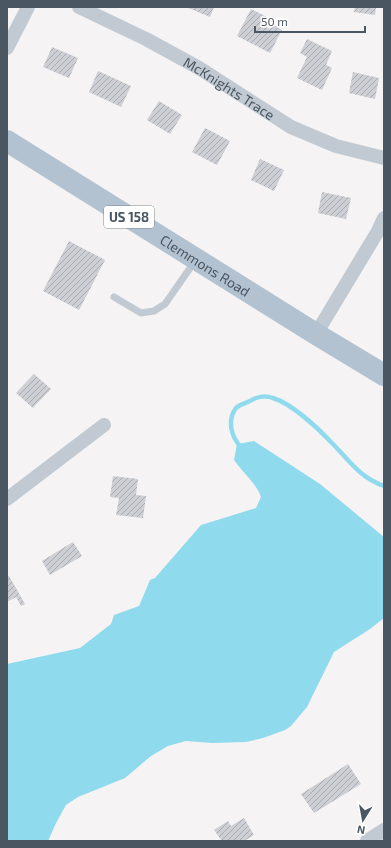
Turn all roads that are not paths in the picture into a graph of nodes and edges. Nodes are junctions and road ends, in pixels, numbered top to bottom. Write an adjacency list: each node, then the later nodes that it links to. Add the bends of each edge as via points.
1 (28, 7): 3 (street)
2 (79, 7): 5 (street, McKnights Trace, via 199,68 291,127 336,146)
3 (7, 48)
4 (7, 141): 7 (main road, Clemmons Road / US 158)
5 (384, 158)
6 (384, 218): 9 (street)
7 (196, 259): 8 (lane, via 166,304 154,310 141,312); 9 (main road, Clemmons Road / US 158)
8 (114, 297)
9 (316, 334): 10 (main road, Clemmons Road / US 158)
10 (384, 375)
11 (104, 424): 12 (street)
12 (7, 499)
13 (384, 830): 14 (street)
14 (367, 841)

